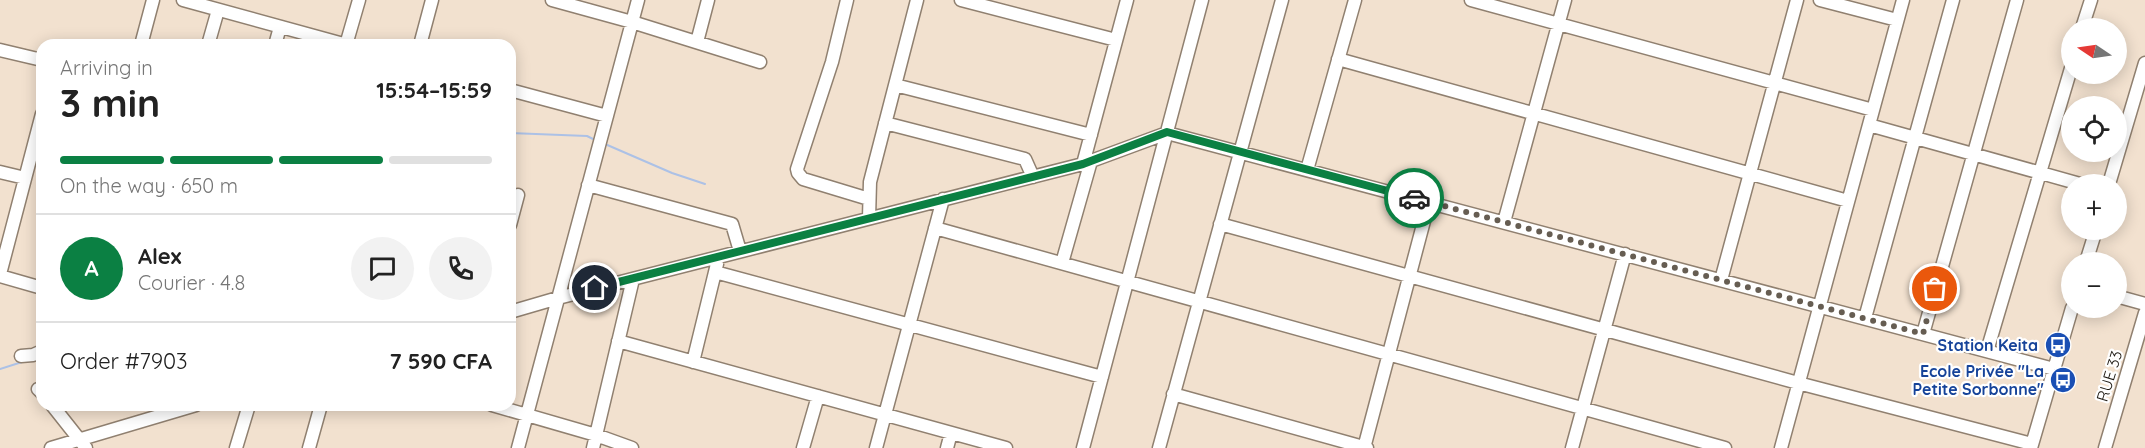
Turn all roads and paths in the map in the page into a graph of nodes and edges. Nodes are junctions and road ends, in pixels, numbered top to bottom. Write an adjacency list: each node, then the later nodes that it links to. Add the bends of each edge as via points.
1 (153, 0): 29 (street)
2 (183, 0): 23 (street)
3 (359, 0): 33 (street)
4 (432, 0): 34 (street)
5 (552, 0): 26 (street)
6 (638, 0): 26 (street)
7 (708, 0): 36 (street)
8 (847, 0): 68 (street, via 832,62 797,169 803,178)
9 (917, 0): 44 (street)
10 (961, 0): 35 (street)
11 (1127, 0): 35 (street)
12 (1202, 0): 51 (street)
13 (1282, 0): 55 (street)
14 (1355, 0): 39 (street)
15 (1470, 0): 27 (street)
16 (1565, 0): 27 (street)
17 (1797, 0): 42 (street)
18 (1820, 0): 25 (street)
19 (1903, 0): 25 (street)
20 (1953, 0): 54 (street)
21 (2017, 0): 56 (street)
22 (2091, 0): 24 (street)
23 (218, 10): 28 (street); 30 (street)
24 (2085, 18)
25 (1897, 20): 46 (street)
26 (632, 22): 36 (street); 48 (street)
27 (1558, 24): 42 (street); 47 (street)
28 (280, 27): 31 (street); 32 (street)
29 (143, 39)
30 (210, 39)
31 (277, 39)
32 (325, 39)
33 (349, 39)
34 (422, 39)
35 (1116, 40): 52 (street)
36 (697, 42): 40 (street)
37 (0, 50): 38 (street)
38 (36, 59)
39 (1338, 59): 47 (street); 58 (street)
40 (760, 62)
41 (2145, 63): 62 (street)
42 (1775, 83): 46 (street); 61 (street)
43 (2066, 84): 60 (street)
44 (895, 85): 49 (street); 52 (street)
45 (516, 92): 48 (street)
46 (1873, 110): 50 (street)
47 (1534, 114): 61 (street); 74 (street)
48 (607, 116): 66 (street)
49 (885, 123): 63 (street, via 1025,159); 68 (street)
50 (1869, 125): 54 (street); 70 (street)
51 (1167, 132): 55 (street); 57 (street); 86 (street)
52 (1090, 135): 57 (street)
53 (36, 137): 64 (street)
54 (1915, 138): 56 (street); 95 (street)
55 (1240, 152): 58 (street); 75 (street)
56 (1974, 154): 60 (street); 99 (street)
57 (1087, 162): 63 (street); 80 (street)
58 (1307, 170): 72 (street)
59 (0, 172): 64 (street)
60 (2040, 173): 65 (street); 101 (street)
61 (1750, 174): 70 (street); 85 (street)
62 (2112, 174)
63 (1033, 177): 69 (street)
64 (25, 178): 82 (street)
65 (2061, 179)
66 (588, 185): 77 (street, via 732,224); 88 (street)
67 (518, 195): 71 (street)
68 (869, 199): 73 (street)
69 (943, 199): 73 (street); 76 (street)
70 (1848, 201): 92 (street)
71 (516, 202)
72 (1429, 202): 74 (street); 83 (street)
73 (869, 218): 77 (street)
74 (1504, 222): 78 (street)
75 (1220, 224): 83 (street); 90 (street)
76 (935, 228): 80 (street); 97 (street)
77 (740, 251): 79 (street)
78 (1625, 254): 85 (street); 98 (street)
79 (718, 257): 81 (street); 84 (street)
80 (1062, 263): 86 (street)
81 (715, 272): 97 (street); 105 (street)
82 (0, 275): 87 (street)
83 (1410, 275): 98 (street); 103 (street)
84 (633, 279): 88 (street); 100 (street)
85 (1721, 280): 92 (street)
86 (1127, 282): 90 (street); 107 (street)
87 (36, 286)
88 (558, 298): 93 (street); 117 (street)
89 (2127, 299): 91 (street)
90 (1199, 301): 103 (street); 109 (street)
91 (2145, 304)
92 (1819, 306): 95 (street); 108 (street)
93 (516, 310)
94 (2145, 314): 139 (street, RUE 33)
95 (1865, 318): 99 (street)
96 (2069, 318): 106 (street)
97 (909, 326): 107 (street); 118 (street)
98 (1604, 329): 108 (street); 111 (street)
99 (1923, 334): 101 (street)
100 (618, 341): 105 (street); 120 (street)
101 (1987, 351): 106 (street)
102 (36, 354): 104 (street)
103 (1389, 354): 111 (street); 135 (street)
104 (21, 356)
105 (693, 362): 110 (street)
106 (2054, 369): 122 (street)
107 (1102, 377): 133 (street)
108 (1798, 383): 122 (street); 138 (street)
109 (1173, 394): 134 (street); 135 (street)
110 (818, 396): 118 (street); 129 (street)
111 (1583, 408): 136 (street); 137 (street)
112 (57, 411): 121 (street)
113 (179, 411): 121 (street)
114 (247, 411): 124 (street)
115 (319, 411): 125 (street)
116 (512, 411): 117 (street)
117 (526, 415): 120 (street); 126 (street)
118 (885, 415): 119 (street); 130 (street)
119 (951, 433): 131 (street); 132 (street)
120 (596, 435): 127 (street); 128 (street)
121 (83, 444): 123 (street)
122 (2031, 446)
123 (51, 448)
124 (236, 448)
125 (309, 448)
126 (518, 448)
127 (593, 448)
128 (632, 448)
129 (803, 448)
130 (876, 448)
131 (947, 448)
132 (1006, 448)
133 (1083, 448)
134 (1159, 448)
135 (1365, 448)
136 (1572, 448)
137 (1725, 448)
138 (1781, 448)
139 (2105, 448)

